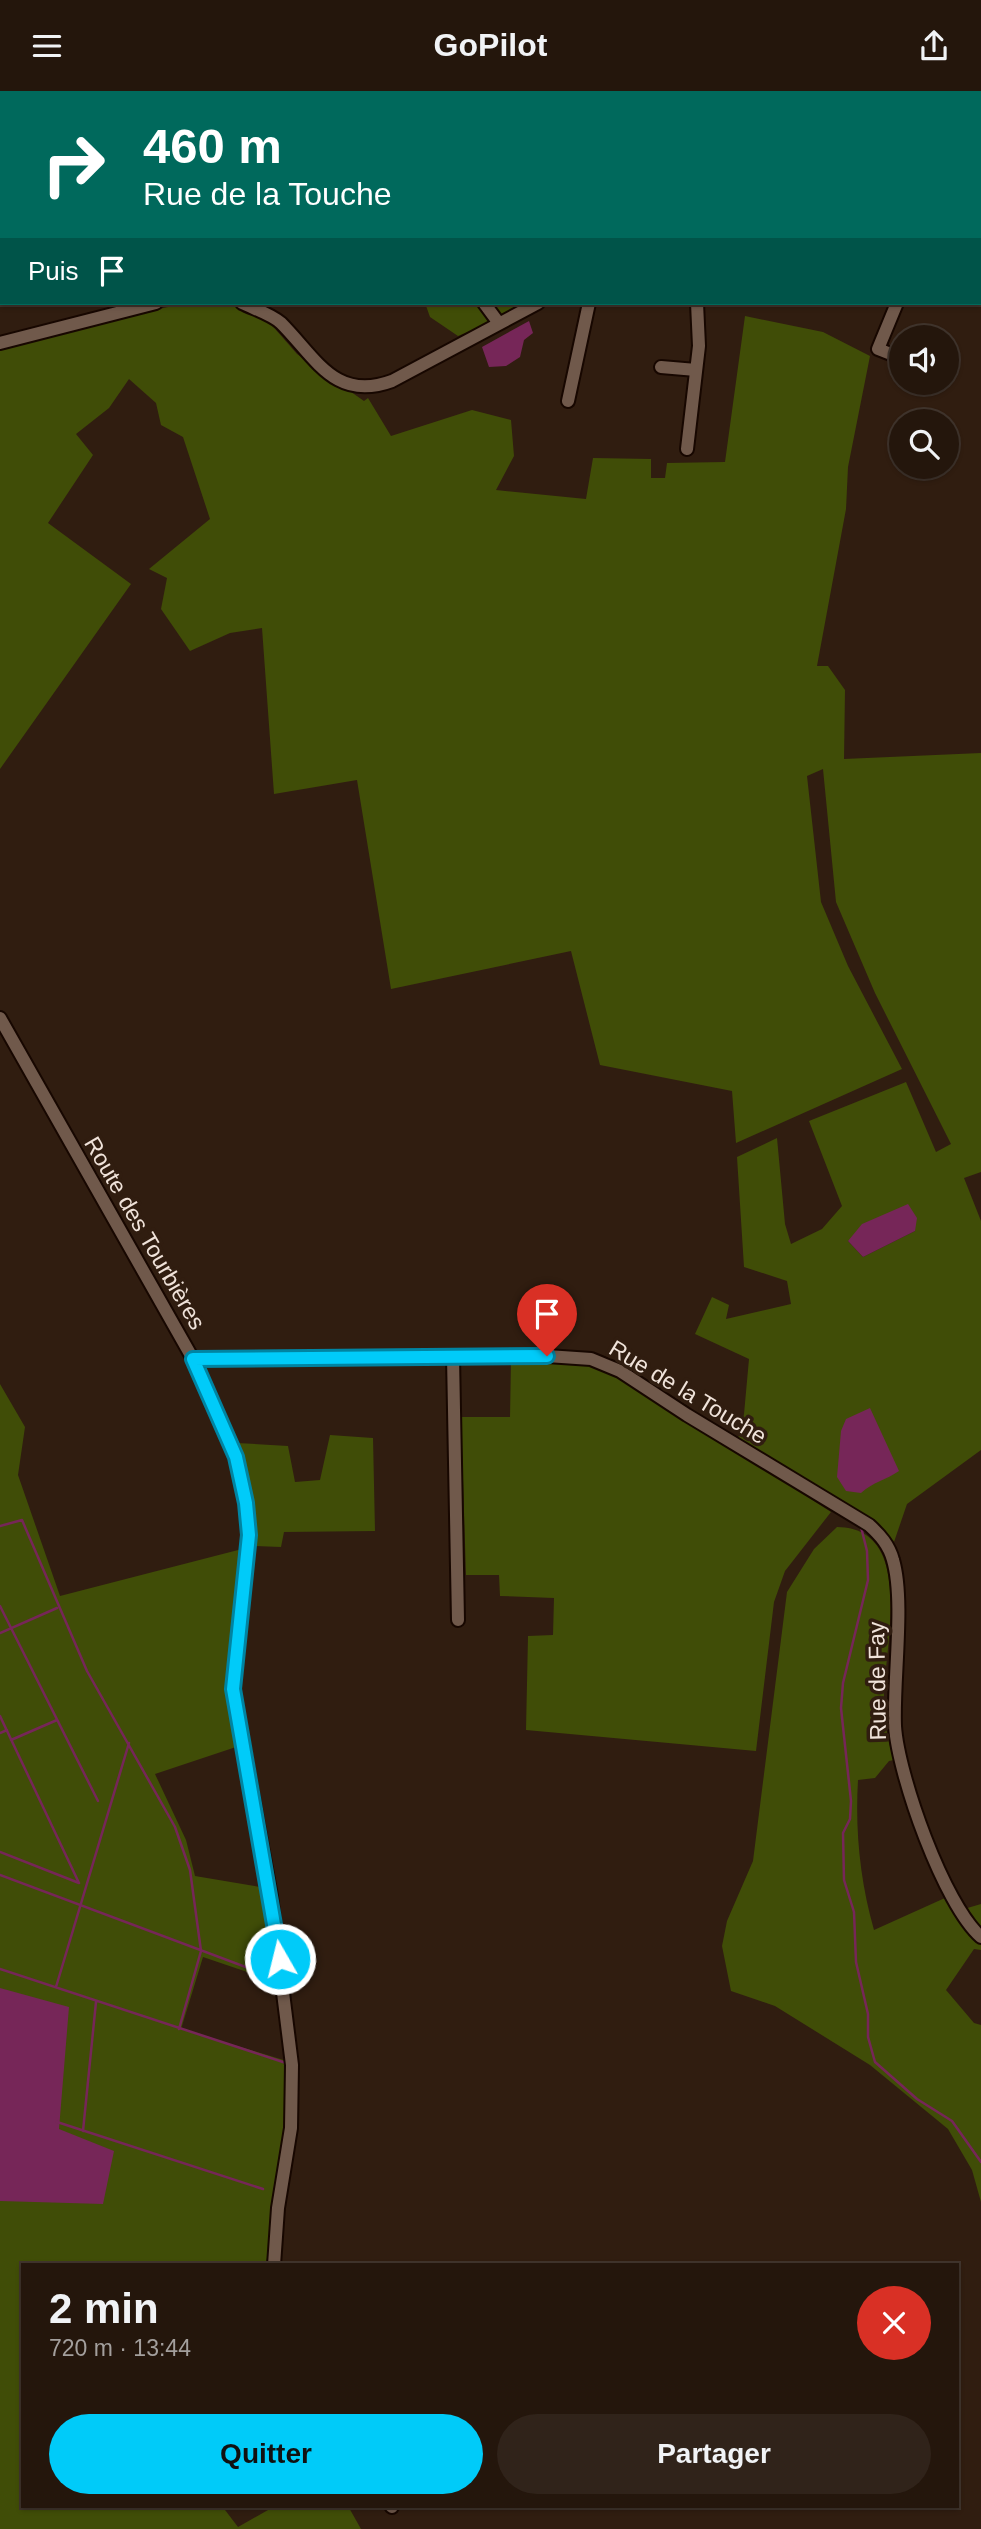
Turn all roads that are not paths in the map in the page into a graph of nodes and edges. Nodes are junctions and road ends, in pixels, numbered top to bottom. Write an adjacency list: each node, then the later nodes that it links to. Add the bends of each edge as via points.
1 (246, 305): 8 (street, via 278,321 316,362 339,381 358,388 391,381)
2 (485, 305): 8 (street)
3 (534, 305): 8 (street)
4 (589, 305): 13 (street)
5 (698, 305): 12 (street)
6 (896, 305): 10 (street, via 878,349)
7 (123, 307): 9 (street)
8 (498, 322)
9 (0, 343)
10 (889, 353)
11 (661, 367): 12 (street)
12 (696, 370): 14 (street)
13 (568, 401)
14 (687, 449)
15 (0, 1018): 17 (street, Route des Tourbières)
16 (453, 1357): 17 (street, Rue de la Touche); 18 (street, Rue de la Touche, via 572,1357 606,1364); 19 (street)
17 (193, 1359): 21 (street, Route des Tourbières, via 236,1457 249,1535 233,1689 271,1896 292,2065 291,2128)
18 (846, 1509): 20 (street, Rue de Fay, via 877,1532 893,1561 897,1599 895,1725 902,1770 951,1893 967,1924)
19 (458, 1620)
20 (981, 1937)
21 (274, 2263)

